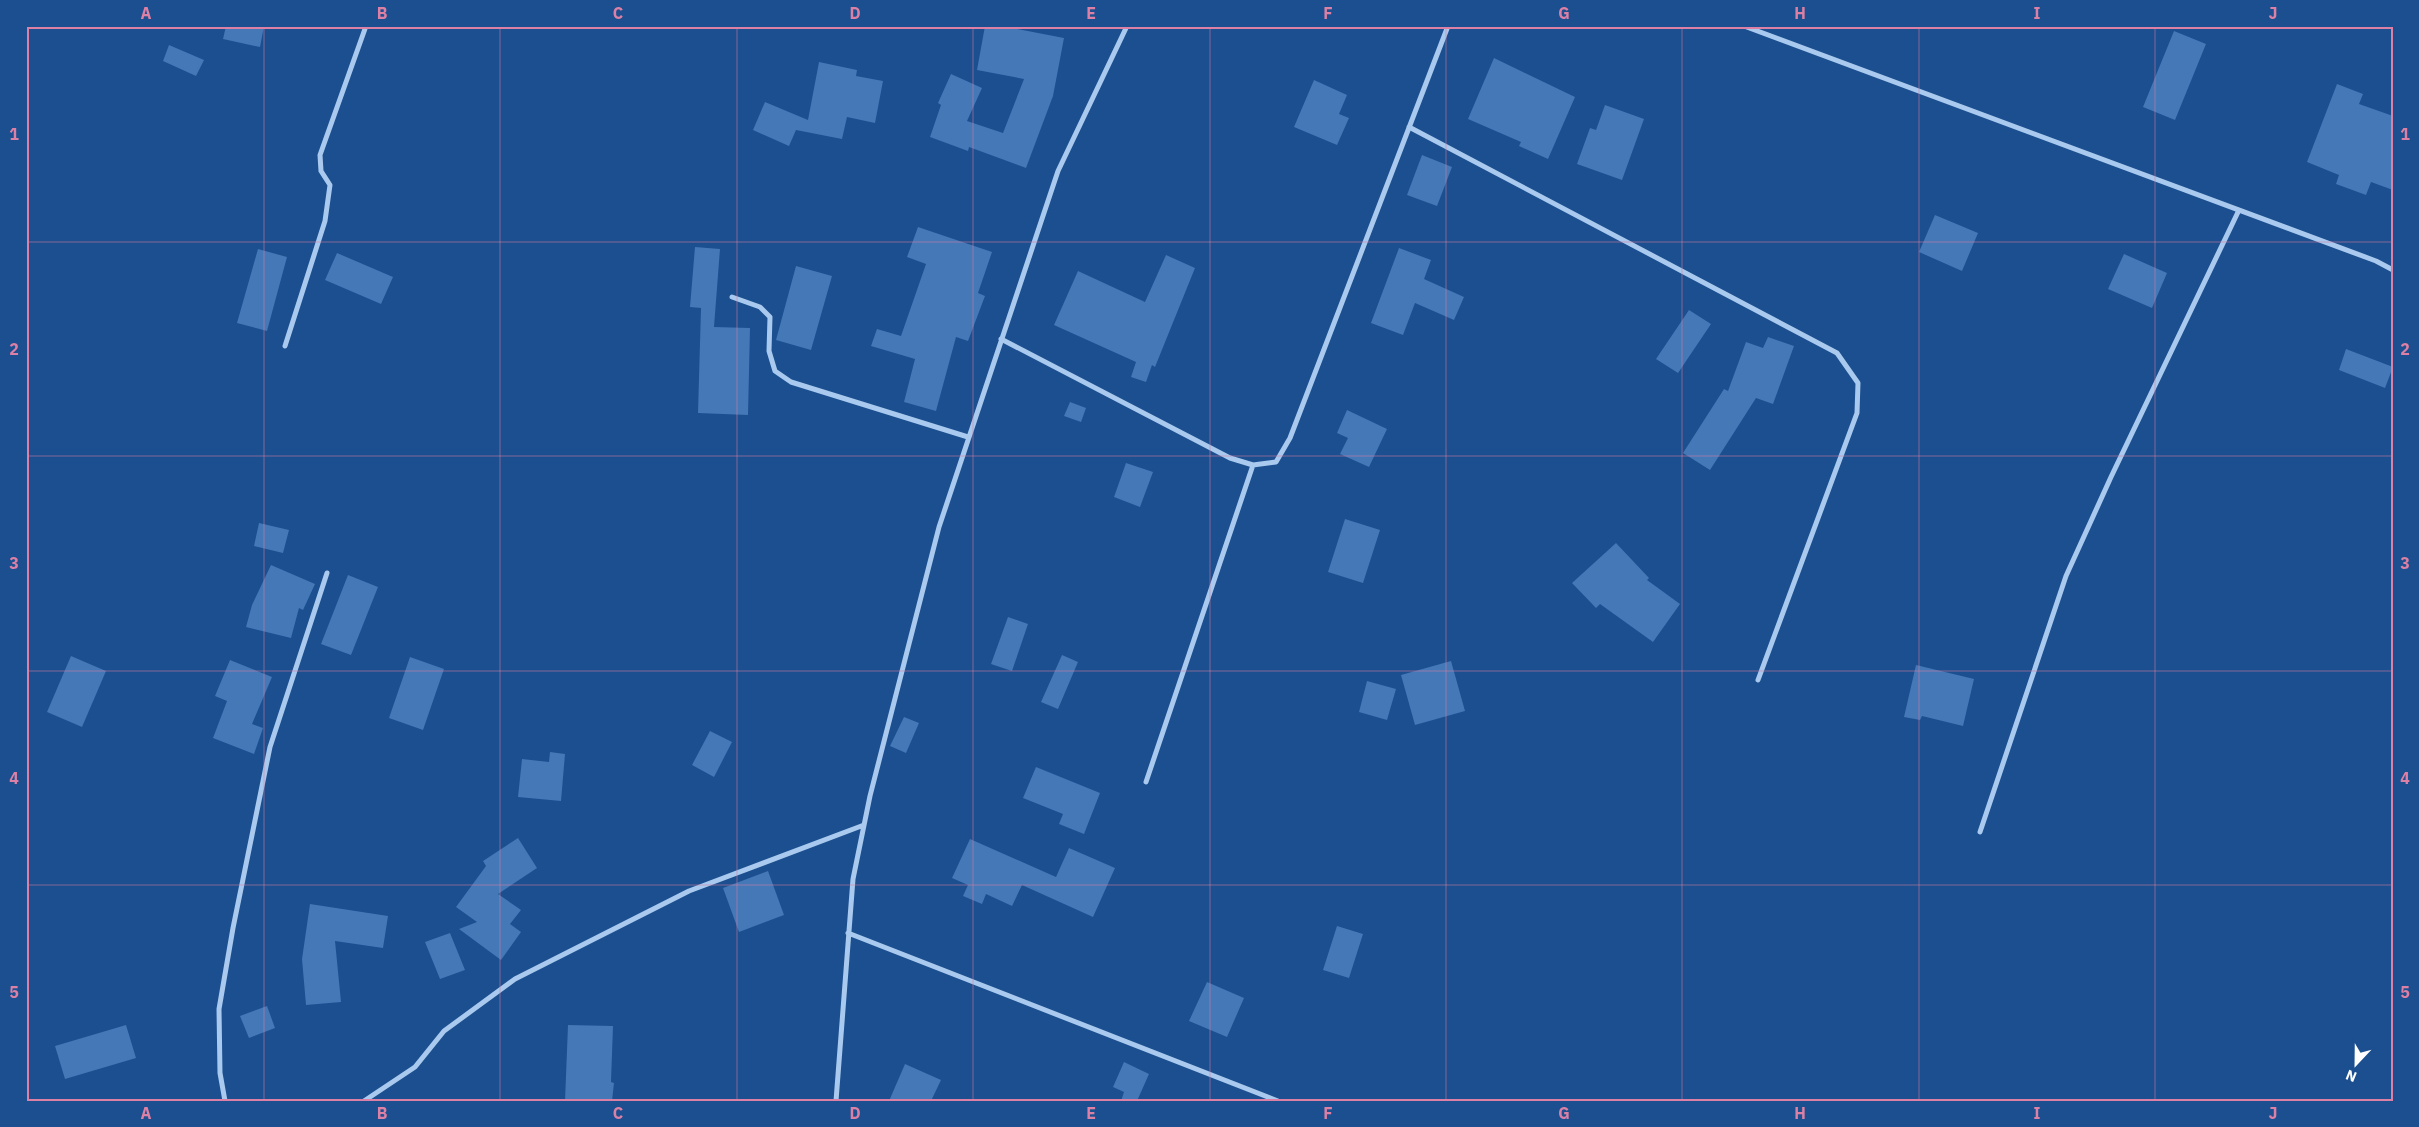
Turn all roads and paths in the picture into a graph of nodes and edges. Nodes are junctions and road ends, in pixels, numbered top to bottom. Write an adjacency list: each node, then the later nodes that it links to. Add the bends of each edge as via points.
1 (366, 26): 10 (street, via 320,155 321,171 330,185 325,221)
2 (1127, 26): 9 (street, via 1058,172)
3 (1448, 26): 5 (street)
4 (1744, 26): 6 (street)
5 (1410, 127): 12 (street, via 1290,438 1276,462); 14 (street, via 1836,353 1858,383 1857,413)
6 (2239, 210): 7 (street); 17 (street, via 2066,576)
7 (2393, 270)
8 (732, 297): 11 (street, via 760,307 770,318 769,352 775,371 791,382)
9 (1001, 339): 11 (street); 12 (street, via 1230,458)
10 (285, 346)
11 (968, 437): 16 (street, via 939,526)
12 (1253, 465): 15 (street)
13 (327, 573): 19 (street, via 270,747 233,928 220,1009 220,1073)
14 (1758, 680)
15 (1146, 782)
16 (864, 826): 18 (street, via 853,879); 20 (street, via 688,891 515,979 444,1031 414,1066)
17 (1980, 832)
18 (848, 933): 21 (street); 22 (street)
19 (225, 1101)
20 (364, 1101)
21 (836, 1101)
22 (1278, 1101)

